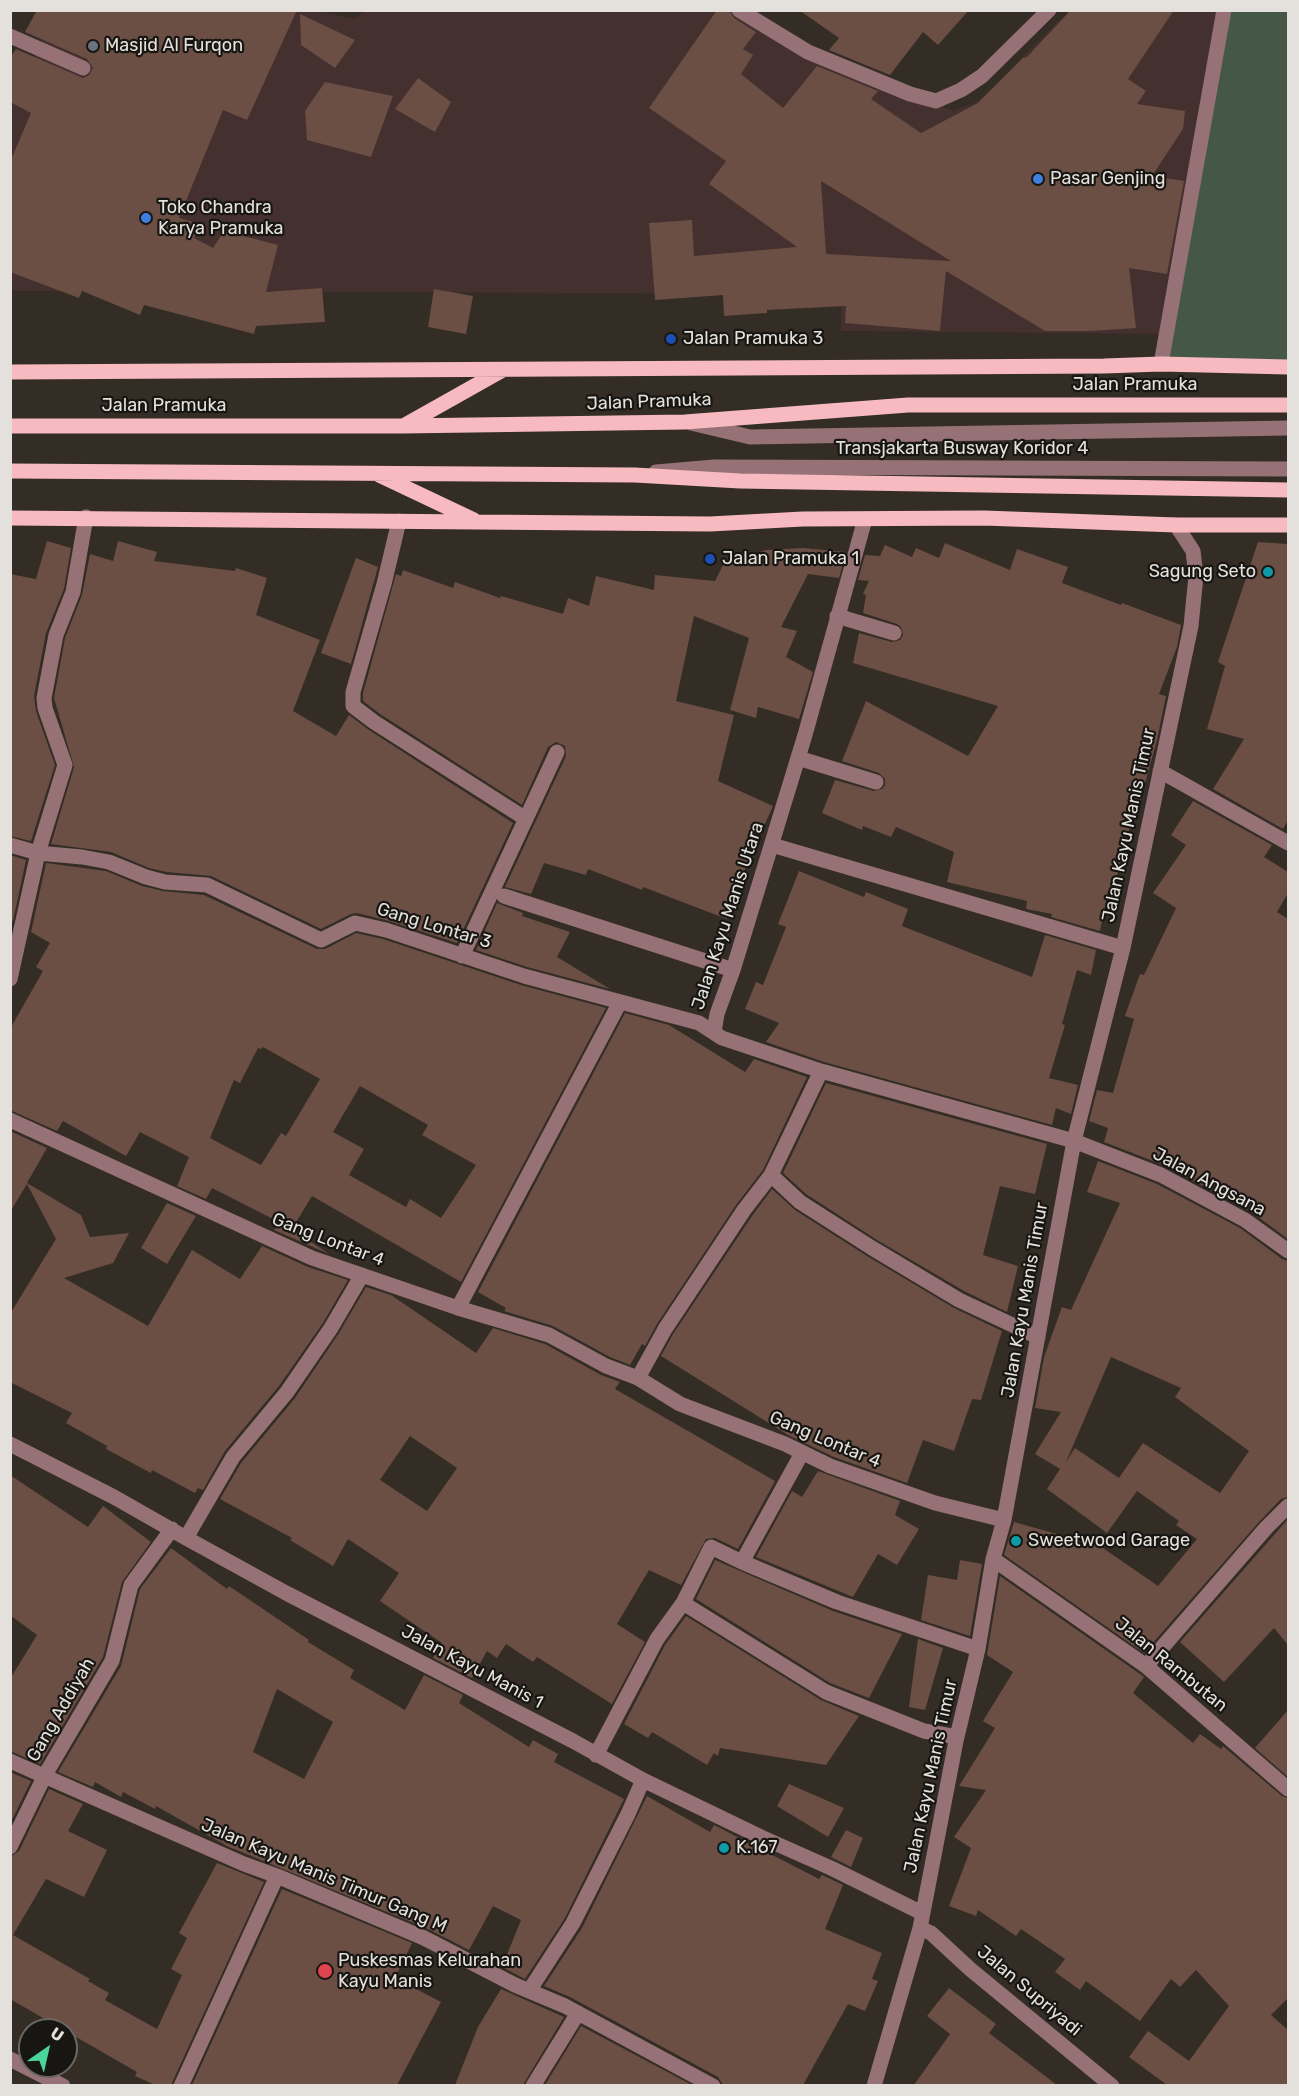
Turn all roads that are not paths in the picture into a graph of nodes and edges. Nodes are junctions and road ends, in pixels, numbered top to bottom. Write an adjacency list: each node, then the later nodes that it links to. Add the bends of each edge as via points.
1 (739, 10): 2 (street, via 808,52 936,101 982,76)
2 (1049, 10)
3 (1224, 10): 6 (street)
4 (10, 36): 5 (street)
5 (83, 68)
6 (1161, 364): 7 (main road, Jalan Pramuka); 8 (main road, Jalan Pramuka)
7 (1288, 367)
8 (504, 369): 9 (main road, Jalan Pramuka); 13 (main road)
9 (10, 372)
10 (1288, 405): 11 (main road, Jalan Pramuka, via 908,405)
11 (685, 422): 13 (main road, Jalan Pramuka); 14 (street, Transjakarta Busway Koridor 4, via 750,436)
12 (10, 426): 13 (main road, Jalan Pramuka)
13 (402, 426)
14 (1288, 428)
15 (1288, 470): 18 (street, Transjakarta Busway Koridor 4, via 714,467)
16 (10, 471): 17 (main road)
17 (374, 473): 18 (main road); 24 (main road)
18 (635, 475): 19 (main road, via 751,481)
19 (1288, 490)
20 (86, 517): 21 (main road); 23 (main road); 37 (street, via 73,592 56,635 44,699 65,765)
21 (10, 518)
22 (865, 519): 24 (main road, via 710,524); 25 (main road, via 984,518); 27 (street, Jalan Kayu Manis Utara)
23 (399, 521): 24 (main road); 33 (street, via 353,692 353,706)
24 (479, 523)
25 (1176, 525): 26 (main road); 31 (street, Jalan Kayu Manis Timur, via 1193,551 1196,576 1191,626)
26 (1288, 525)
27 (837, 616): 28 (street); 30 (street, Jalan Kayu Manis Utara)
28 (894, 633)
29 (557, 752): 33 (street)
30 (798, 758): 32 (street); 35 (street, Jalan Kayu Manis Utara)
31 (1160, 771): 34 (street); 39 (street, Jalan Kayu Manis Timur)
32 (876, 782)
33 (526, 819): 40 (street)
34 (1288, 843)
35 (772, 844): 39 (street); 41 (street, Jalan Kayu Manis Utara)
36 (10, 845): 37 (street, Gang Lontar 3)
37 (39, 853): 40 (street, Gang Lontar 3, via 109,862 165,882 207,885 321,940 355,923); 42 (street)
38 (504, 896): 41 (street)
39 (1123, 948): 47 (street, Jalan Kayu Manis Timur)
40 (462, 956): 43 (street, Gang Lontar 3)
41 (734, 970): 44 (street, Jalan Kayu Manis Utara)
42 (10, 979)
43 (621, 1002): 44 (street, Gang Lontar 3, via 699,1023); 51 (street)
44 (714, 1032): 45 (street, Jalan Kayu Manis Utara)
45 (821, 1071): 47 (street, Jalan Kayu Manis Utara); 48 (street)
46 (10, 1120): 50 (street, Gang Lontar 4, via 312,1258)
47 (1081, 1143): 49 (street, Jalan Angsana, via 1161,1175 1245,1220); 52 (street, Jalan Kayu Manis Timur)
48 (771, 1175): 52 (street, via 800,1202 882,1254 959,1300); 53 (street, via 665,1329)
49 (1288, 1251)
50 (362, 1275): 51 (street, Gang Lontar 4); 59 (street, via 287,1392 233,1457)
51 (458, 1308): 53 (street, Gang Lontar 4, via 549,1335 606,1366)
52 (1038, 1337): 57 (street, Jalan Kayu Manis Timur)
53 (638, 1378): 55 (street, Gang Lontar 4, via 680,1404)
54 (10, 1443): 58 (street, Jalan Kayu Manis 1)
55 (802, 1453): 57 (street, Gang Lontar 4, via 849,1474 935,1503); 61 (street)
56 (1288, 1506): 64 (street)
57 (1004, 1520): 60 (street, Jalan Kayu Manis Timur)
58 (172, 1529): 59 (street, Jalan Kayu Manis 1); 68 (street, Gang Addiyah, via 131,1585 112,1661)
59 (186, 1538): 66 (street, Jalan Kayu Manis 1)
60 (993, 1559): 63 (street, Jalan Kayu Manis Timur); 64 (street, Jalan Rambutan)
61 (742, 1562): 62 (street, via 711,1547); 63 (street, via 837,1602)
62 (683, 1603): 65 (street, via 825,1692 924,1731); 66 (street, via 657,1639)
63 (978, 1649): 65 (street, Jalan Kayu Manis Timur)
64 (1146, 1666): 70 (street, Jalan Rambutan)
65 (957, 1737): 73 (street, Jalan Kayu Manis Timur)
66 (596, 1755): 69 (street, Jalan Kayu Manis 1)
67 (10, 1761): 68 (street, Jalan Kayu Manis Timur Gang M)
68 (45, 1775): 71 (street, Gang Addiyah); 72 (street, Jalan Kayu Manis Timur Gang M)
69 (643, 1780): 73 (street, Jalan Kayu Manis 1, via 833,1869); 74 (street, via 573,1923)
70 (1288, 1789)
71 (10, 1847)
72 (278, 1876): 74 (street, Jalan Kayu Manis Timur Gang M, via 424,1938); 78 (street)
73 (921, 1920): 81 (street, Jalan Kayu Manis Timur); 82 (street, Jalan Supriyadi, via 970,1969)
74 (529, 1991): 75 (street, Jalan Kayu Manis Timur Gang M)
75 (578, 2013): 79 (street); 80 (street, Jalan Kayu Manis Timur Gang M)
76 (10, 2059): 77 (street)
77 (63, 2085)
78 (181, 2085)
79 (533, 2085)
80 (713, 2085)
81 (874, 2085)
82 (1112, 2085)

